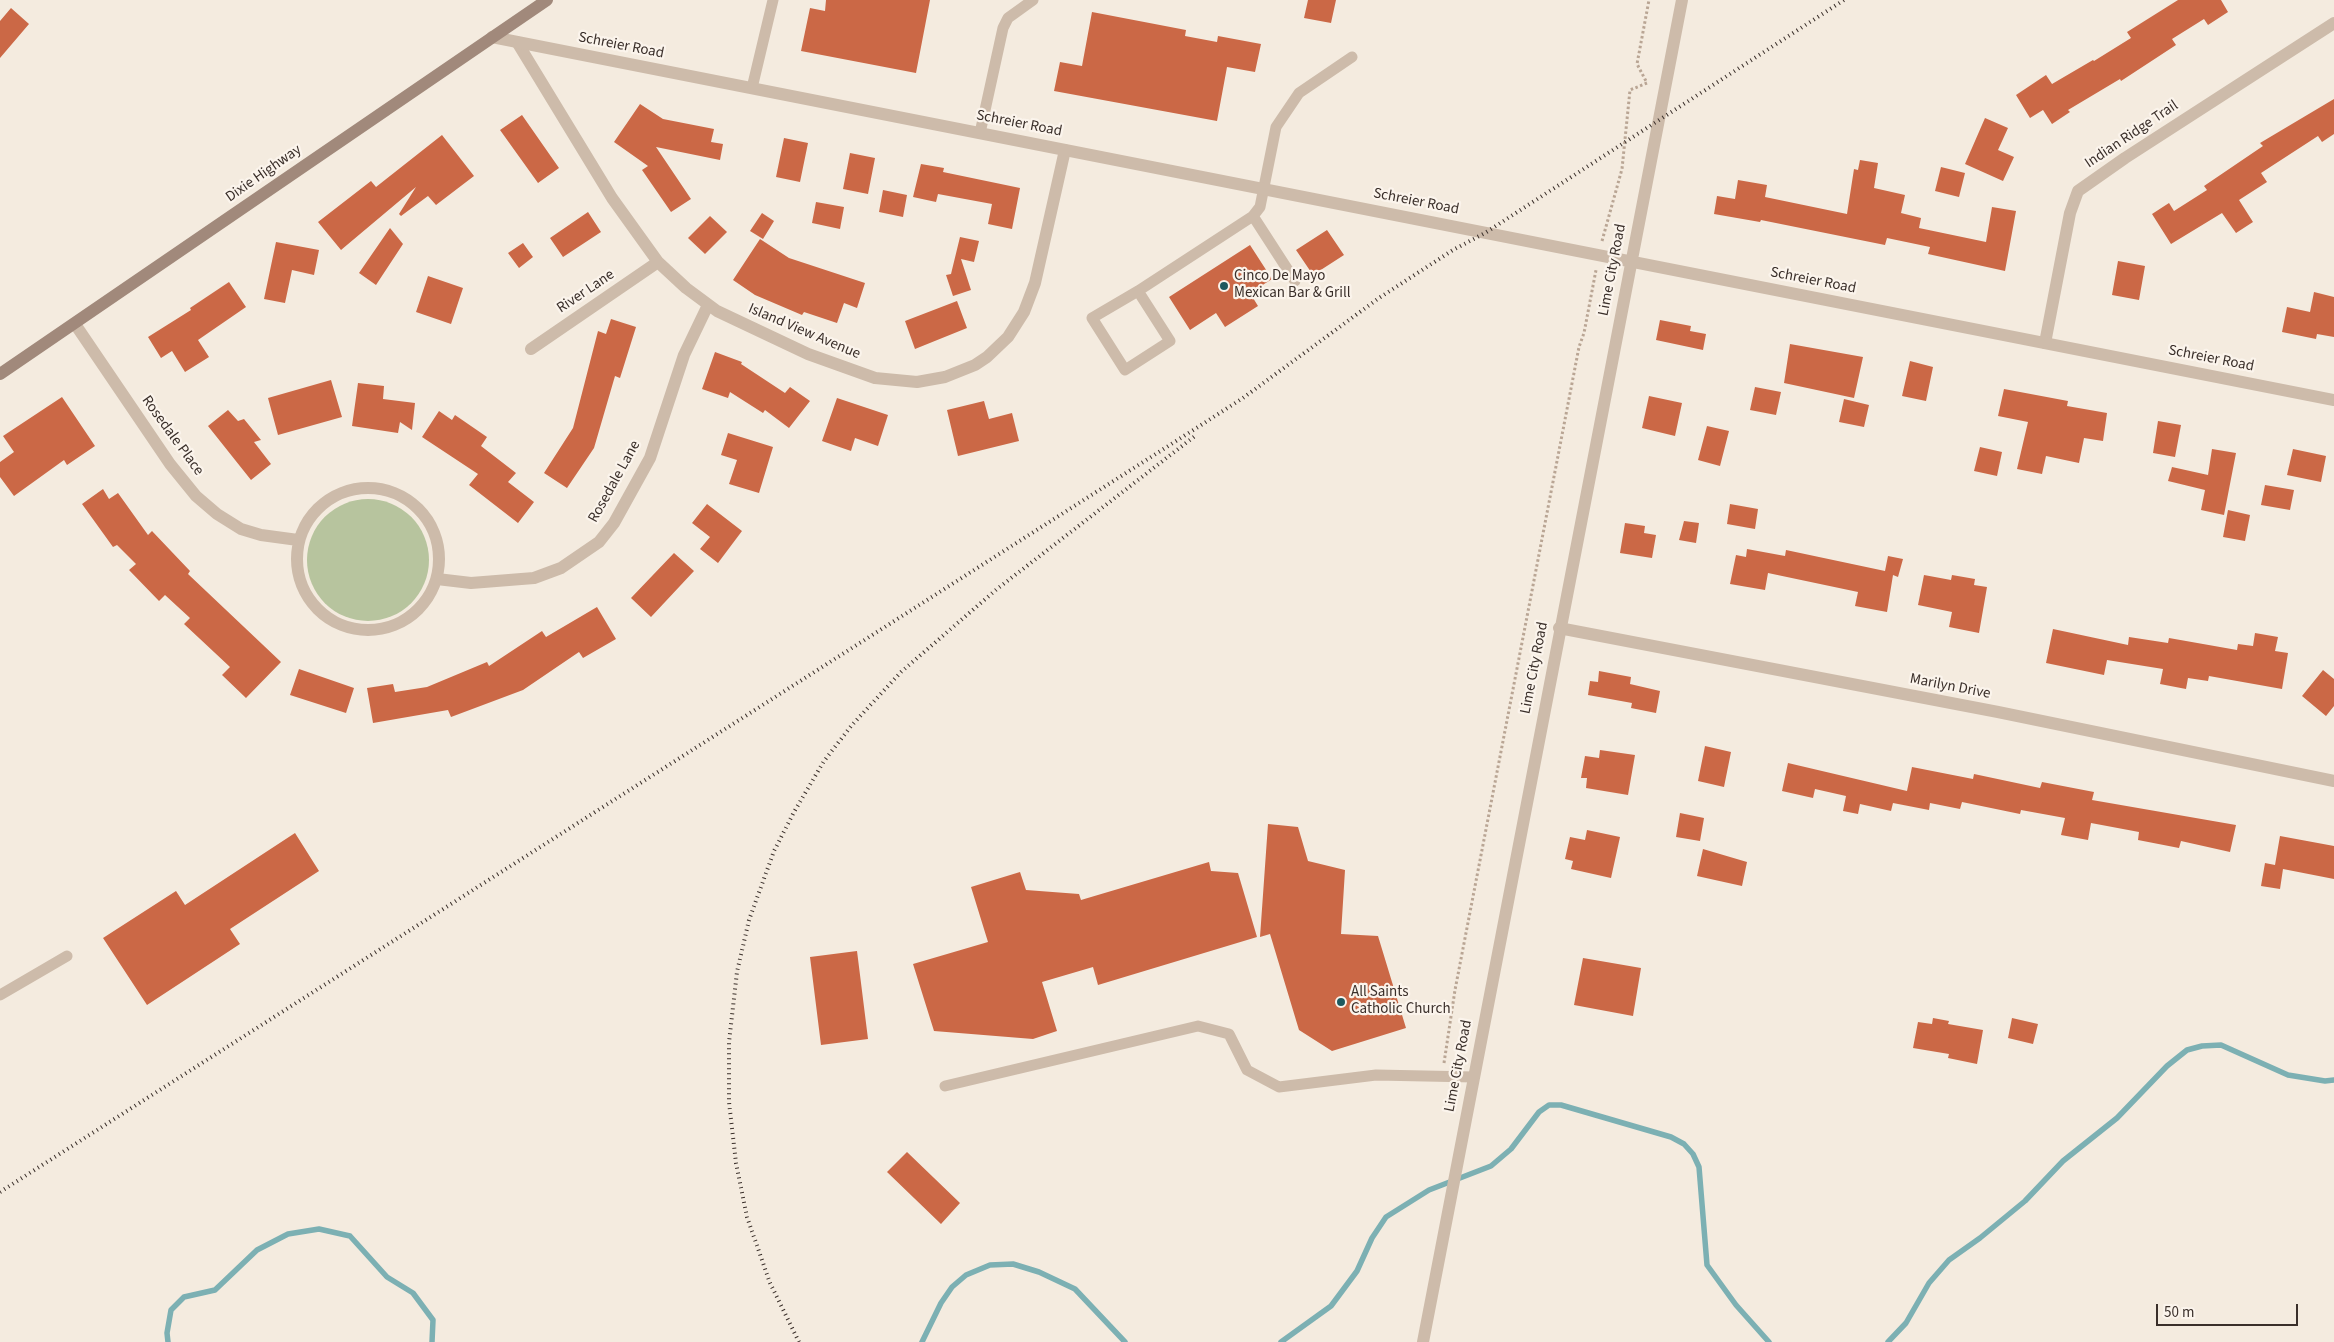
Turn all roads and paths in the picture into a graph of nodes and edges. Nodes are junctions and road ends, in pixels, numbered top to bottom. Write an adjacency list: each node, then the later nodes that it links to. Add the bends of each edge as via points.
1 (547, 0): 7 (main road, Dixie Highway)
2 (773, 0): 10 (lane)
3 (1033, 0): 11 (lane, via 1008,18 1003,28)
4 (1649, 0): 15 (path, via 1637,64 1647,83 1630,90 1622,170)
5 (1682, 0): 16 (street, Lime City Road)
6 (2334, 23): 22 (street, Indian Ridge Trail, via 2078,191 2070,213)
7 (492, 37): 8 (street, Schreier Road); 21 (main road, Dixie Highway)
8 (517, 42): 10 (street, Schreier Road); 17 (street, Island View Avenue, via 612,198)
9 (1352, 57): 13 (lane, via 1299,93 1276,127)
10 (752, 88): 11 (street, Schreier Road)
11 (980, 133): 12 (street, Schreier Road)
12 (1065, 150): 13 (street, Schreier Road); 20 (street, Island View Avenue, via 1035,284 1024,312 998,348 975,365 945,377 917,382 875,378 808,354)
13 (1264, 189): 14 (lane, via 1260,207); 15 (street, Schreier Road)
14 (1253, 216): 18 (lane); 19 (lane)
15 (1598, 255): 16 (street, Schreier Road); 32 (path, via 1455,990)
16 (1631, 261): 22 (street, Schreier Road); 28 (street, Lime City Road)
17 (658, 262): 20 (street, Island View Avenue); 23 (street, River Lane)
18 (1295, 281)
19 (1138, 291): 19 (lane, via 1092,318 1125,370 1170,341)
20 (708, 305): 27 (street, Rosedale Lane, via 684,355 650,458 614,523 599,542 561,568 534,578 471,583)
21 (75, 324): 24 (main road, Dixie Highway); 26 (street, Rosedale Place, via 170,464 196,496 241,529)
22 (2045, 343): 25 (street, Schreier Road)
23 (531, 349)
24 (0, 374)
25 (2334, 400)
26 (298, 540): 27 (street, via 298,575 311,603 333,622 347,627 376,630 405,620 427,599); 27 (street, via 321,504 332,496 346,490 372,487 388,490 406,498 430,523 439,548)
27 (437, 579)
28 (1559, 628): 29 (street, Marilyn Drive, via 1998,712); 33 (street, Lime City Road)
29 (2334, 781)
30 (67, 956): 31 (lane)
31 (0, 995)
32 (1442, 1076): 33 (lane); 34 (lane, via 1376,1075 1279,1087 1247,1070 1229,1034 1198,1026)
33 (1474, 1077): 35 (street, Lime City Road)
34 (945, 1086)
35 (1423, 1342)

